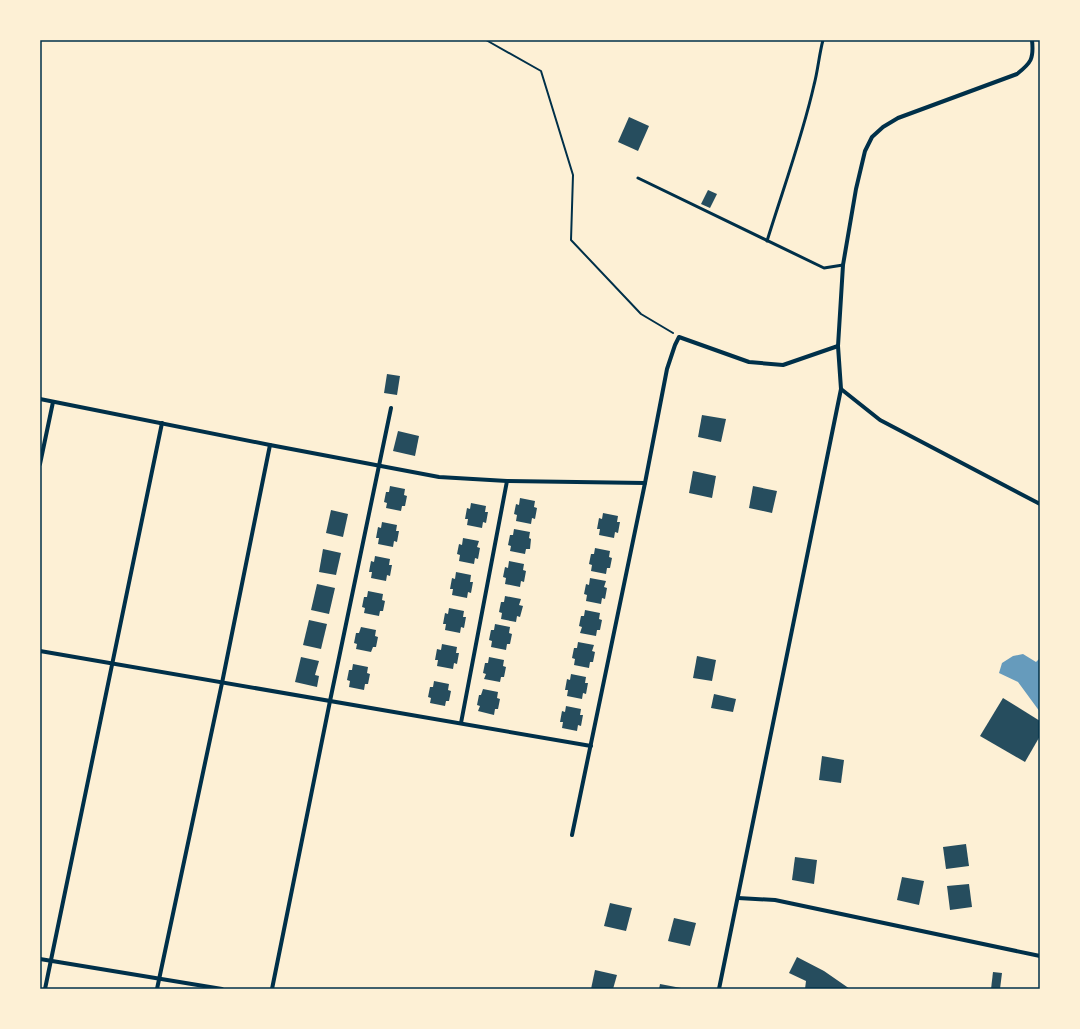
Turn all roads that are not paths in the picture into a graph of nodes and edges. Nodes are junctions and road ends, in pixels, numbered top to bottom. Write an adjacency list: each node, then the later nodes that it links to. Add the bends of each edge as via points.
1 (823, 40): 4 (lane, via 804,124)
2 (1032, 40): 5 (street, via 1033,50 1029,65 1017,74 898,118 872,137 865,151 856,189)
3 (638, 178): 4 (lane)
4 (767, 241): 5 (lane, via 824,268)
5 (843, 266): 6 (street)
6 (838, 346): 7 (street); 16 (street, via 783,365 749,362 679,337 667,369)
7 (841, 389): 17 (street, via 880,420); 25 (street)
8 (40, 399): 9 (street)
9 (53, 402): 11 (street); 13 (street)
10 (391, 408): 14 (street)
11 (162, 423): 12 (street); 19 (street)
12 (270, 445): 14 (street); 20 (street)
13 (40, 464)
14 (379, 466): 15 (street, via 439,477); 21 (street)
15 (507, 481): 16 (street); 22 (street)
16 (645, 483): 23 (street)
17 (1040, 504)
18 (40, 651): 19 (street)
19 (112, 663): 20 (street); 28 (street)
20 (222, 683): 21 (street); 29 (street)
21 (330, 701): 22 (street); 33 (street)
22 (461, 723): 23 (street)
23 (591, 746): 24 (street)
24 (572, 835)
25 (738, 898): 26 (street, via 775,900); 34 (street)
26 (1040, 956)
27 (40, 959): 28 (street)
28 (51, 960): 29 (street); 30 (street)
29 (159, 979): 31 (street); 32 (street)
30 (45, 989)
31 (156, 989)
32 (222, 989)
33 (272, 989)
34 (719, 989)

